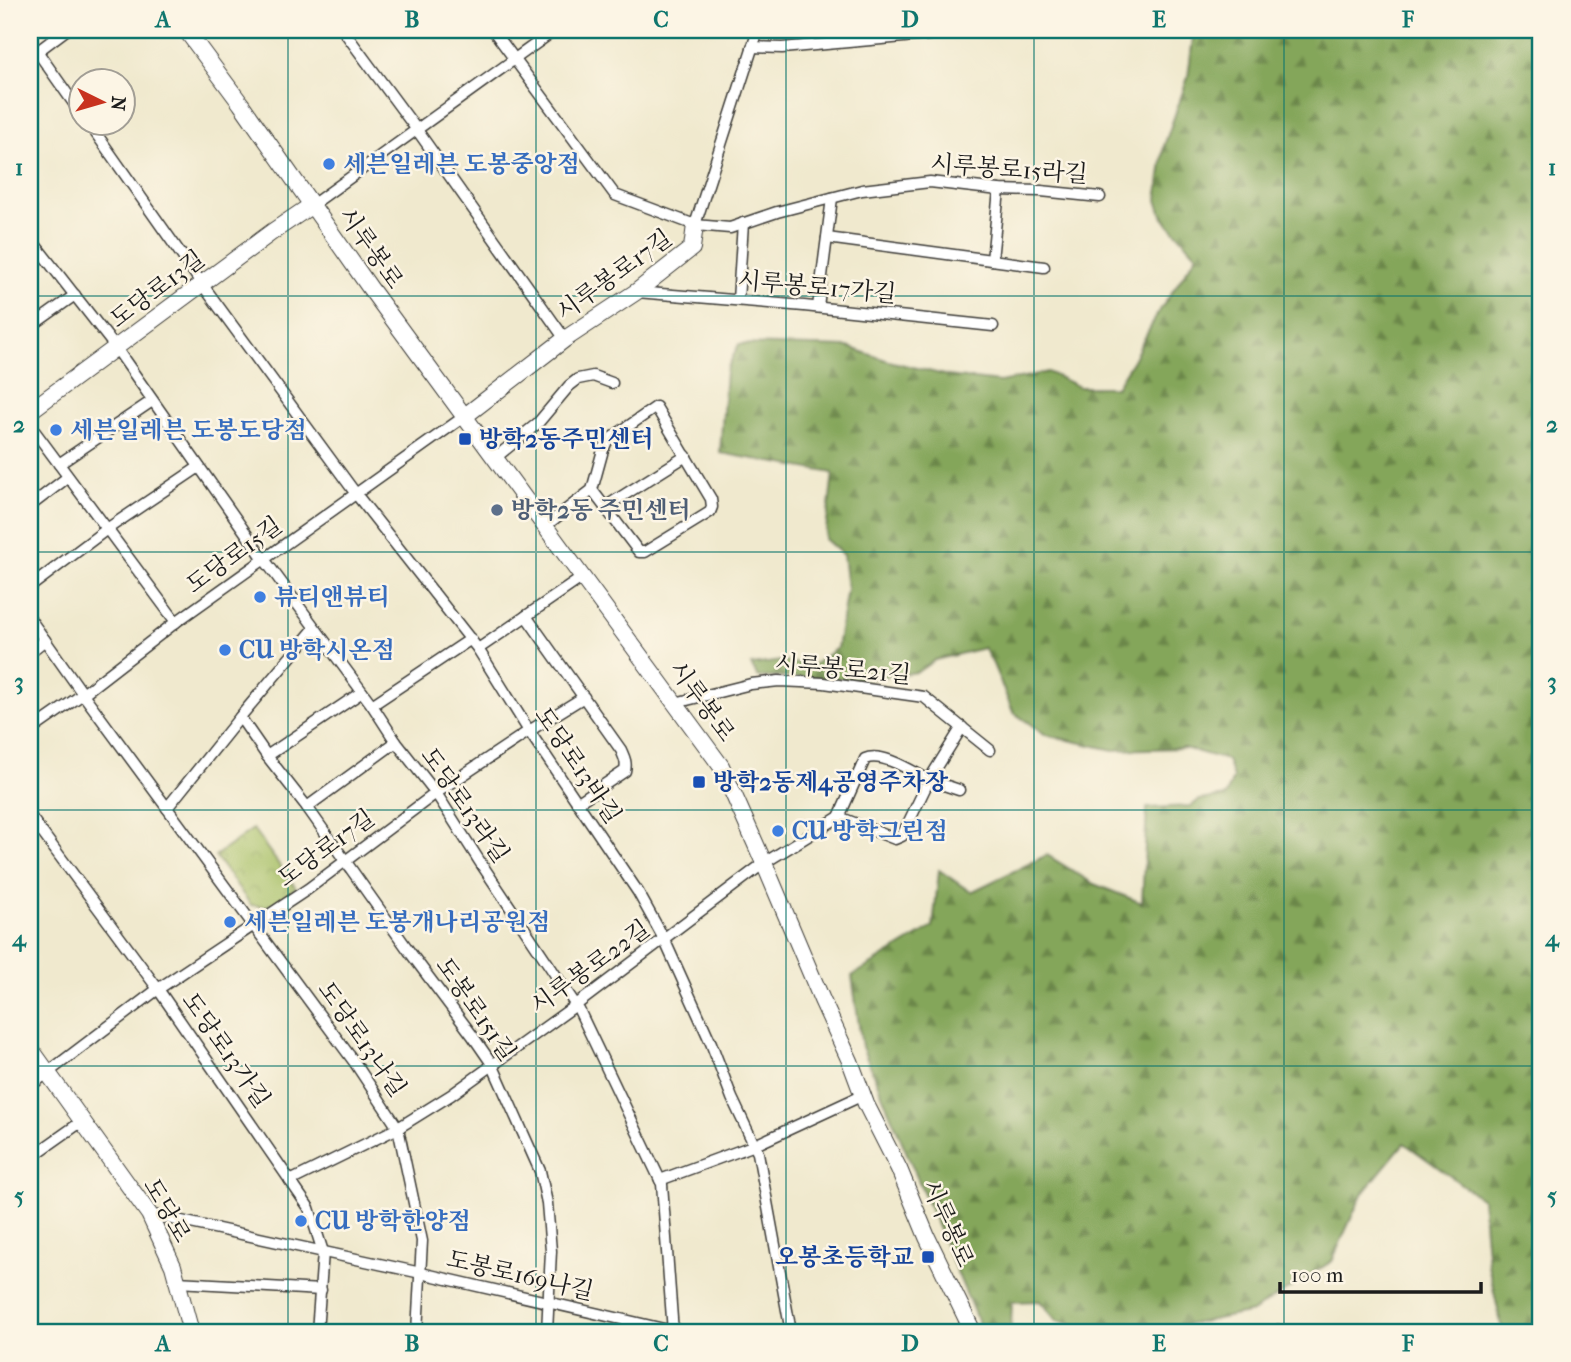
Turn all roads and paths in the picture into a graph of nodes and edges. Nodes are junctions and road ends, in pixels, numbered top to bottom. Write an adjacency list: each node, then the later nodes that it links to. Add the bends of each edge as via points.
1 (66, 30): 9 (street)
2 (186, 30): 17 (street, 시루봉로)
3 (343, 30): 12 (street)
4 (493, 30): 10 (street, 시루봉로15라길)
5 (555, 30): 10 (street)
6 (757, 30): 8 (street, 시루봉로17길)
7 (981, 30): 8 (street)
8 (752, 47): 19 (street, 시루봉로17길)
9 (34, 54): 11 (street)
10 (514, 59): 12 (street); 19 (street, 시루봉로15라길, via 615,195)
11 (66, 94)
12 (417, 130): 17 (street); 31 (street)
13 (98, 136): 24 (street, 도당로13바길)
14 (999, 190): 15 (street, 시루봉로15라길); 16 (street, 시루봉로15라길, via 930,182); 22 (street)
15 (1100, 197)
16 (832, 198): 18 (street, 시루봉로15라길); 20 (street)
17 (312, 205): 24 (street, 도당로13길); 36 (street, 시루봉로)
18 (743, 223): 19 (street, 시루봉로15라길, via 730,228); 27 (street)
19 (695, 225): 25 (street, 시루봉로17길, via 692,248)
20 (827, 238): 22 (street); 28 (street)
21 (32, 246): 26 (street, 도당로13라길)
22 (992, 260): 23 (street)
23 (1044, 267)
24 (202, 284): 32 (street, 도당로13길); 44 (street, 도당로13바길)
25 (636, 292): 27 (street, 시루봉로17가길); 31 (street, 시루봉로17길)
26 (75, 295): 30 (street); 32 (street, 도당로13라길)
27 (738, 300): 28 (street, 시루봉로17가길)
28 (818, 307): 29 (street, 시루봉로17가길)
29 (993, 326)
30 (30, 327)
31 (565, 339): 36 (street, 시루봉로17길)
32 (116, 348): 34 (street, 도당로13라길); 35 (street, 도당로13길)
33 (612, 383): 39 (street, via 593,376 578,379 538,423)
34 (152, 401): 40 (street); 41 (street, 도당로13라길)
35 (30, 411)
36 (465, 416): 39 (street, 시루봉로); 44 (street, 도당로15길)
37 (30, 425): 40 (street)
38 (686, 456): 43 (street, via 656,407 607,441); 46 (street); 46 (street, via 711,499 710,512 699,519 639,552)
39 (495, 458): 47 (street, 시루봉로)
40 (59, 464): 42 (street)
41 (199, 467): 48 (street); 49 (street, 도당로13라길)
42 (68, 477): 45 (street); 48 (street)
43 (592, 489): 46 (street); 47 (street)
44 (356, 494): 49 (street, 도당로15길); 56 (street, 도당로13바길)
45 (30, 506)
46 (605, 507)
47 (545, 526): 50 (street, 시루봉로)
48 (107, 529): 51 (street); 54 (street)
49 (264, 559): 54 (street, 도당로15길); 55 (street, 도당로13라길)
50 (583, 578): 52 (street); 63 (street, 시루봉로)
51 (30, 587)
52 (526, 616): 58 (street); 62 (street)
53 (30, 620): 57 (street, 도당로13나길)
54 (176, 622): 61 (street, 도당로15길)
55 (314, 629): 60 (street, 도당로13라길); 65 (street)
56 (471, 639): 58 (street, 도당로13바길); 64 (street)
57 (45, 640): 59 (street); 61 (street, 도당로13나길)
58 (478, 649): 68 (street, 도당로13바길)
59 (30, 652)
60 (362, 692): 64 (street, 도당로13라길); 71 (street)
61 (83, 694): 67 (street, 도당로15길); 77 (street, 도당로13나길)
62 (584, 697): 68 (street, 도당로17길); 75 (street, via 621,750 626,765 625,771)
63 (675, 703): 66 (street, 시루봉로21길, via 751,684 824,683 924,697); 81 (street, 시루봉로, via 721,766)
64 (372, 705): 69 (street, 도당로13라길)
65 (240, 717): 71 (street, 도봉로151길); 77 (street)
66 (962, 727): 70 (street, 시루봉로21길); 72 (street)
67 (30, 731)
68 (529, 731): 74 (street, 도당로17길); 75 (street, 도당로13바길)
69 (396, 743): 74 (street, 도당로13라길); 76 (street)
70 (990, 750)
71 (267, 756): 76 (street, 도봉로151길)
72 (929, 780): 73 (street); 79 (street, via 902,836 895,839); 79 (street, via 880,756 870,756)
73 (958, 790)
74 (436, 793): 80 (street, 도당로17길); 85 (street, 도당로13라길)
75 (577, 803): 83 (street, 도당로13바길)
76 (307, 807): 80 (street, 도봉로151길)
77 (167, 808): 82 (street, 도당로13나길)
78 (30, 816): 84 (street, 도당로13가길)
79 (839, 817): 81 (street)
80 (345, 860): 82 (street, 도당로17길); 87 (street, 도봉로151길)
81 (764, 863): 83 (street, 시루봉로22길); 90 (street, 시루봉로)
82 (254, 924): 84 (street, 도당로17길); 92 (street, 도당로13나길)
83 (664, 939): 85 (street, 시루봉로22길); 93 (street, 도당로13바길)
84 (158, 989): 88 (street, 도당로17길); 96 (street, 도당로13가길)
85 (576, 1006): 87 (street, 시루봉로22길); 95 (street, 도당로13라길)
86 (30, 1048): 88 (street, 도당로)
87 (492, 1064): 92 (street, 시루봉로22길); 102 (street, 도봉로151길, via 540,1171 551,1251)
88 (47, 1072): 89 (street, 도당로17길); 91 (street, 도당로)
89 (30, 1086)
90 (863, 1095): 93 (street); 109 (street, 시루봉로)
91 (81, 1122): 94 (street); 97 (street, 도당로)
92 (398, 1128): 96 (street, 시루봉로22길); 99 (street, 도당로13나길, via 422,1241)
93 (755, 1145): 95 (street); 108 (street, 도당로13바길)
94 (30, 1157)
95 (660, 1180): 107 (street, 도당로13라길)
96 (290, 1181): 98 (street, 도당로13가길, via 309,1208)
97 (149, 1214): 98 (street, 도봉로169나길); 100 (street, 도당로)
98 (323, 1252): 99 (street, 도봉로169나길); 101 (street, 도당로13가길)
99 (421, 1273): 102 (street, 도봉로169나길); 105 (street, 도당로13나길)
100 (177, 1282): 101 (street); 103 (street, 도당로)
101 (321, 1290): 104 (street, 도당로13가길)
102 (549, 1303): 106 (street, 도봉로151길); 107 (street, 도봉로169나길)
103 (191, 1332)
104 (317, 1332)
105 (417, 1332)
106 (547, 1332)
107 (674, 1332)
108 (791, 1332)
109 (973, 1332)

